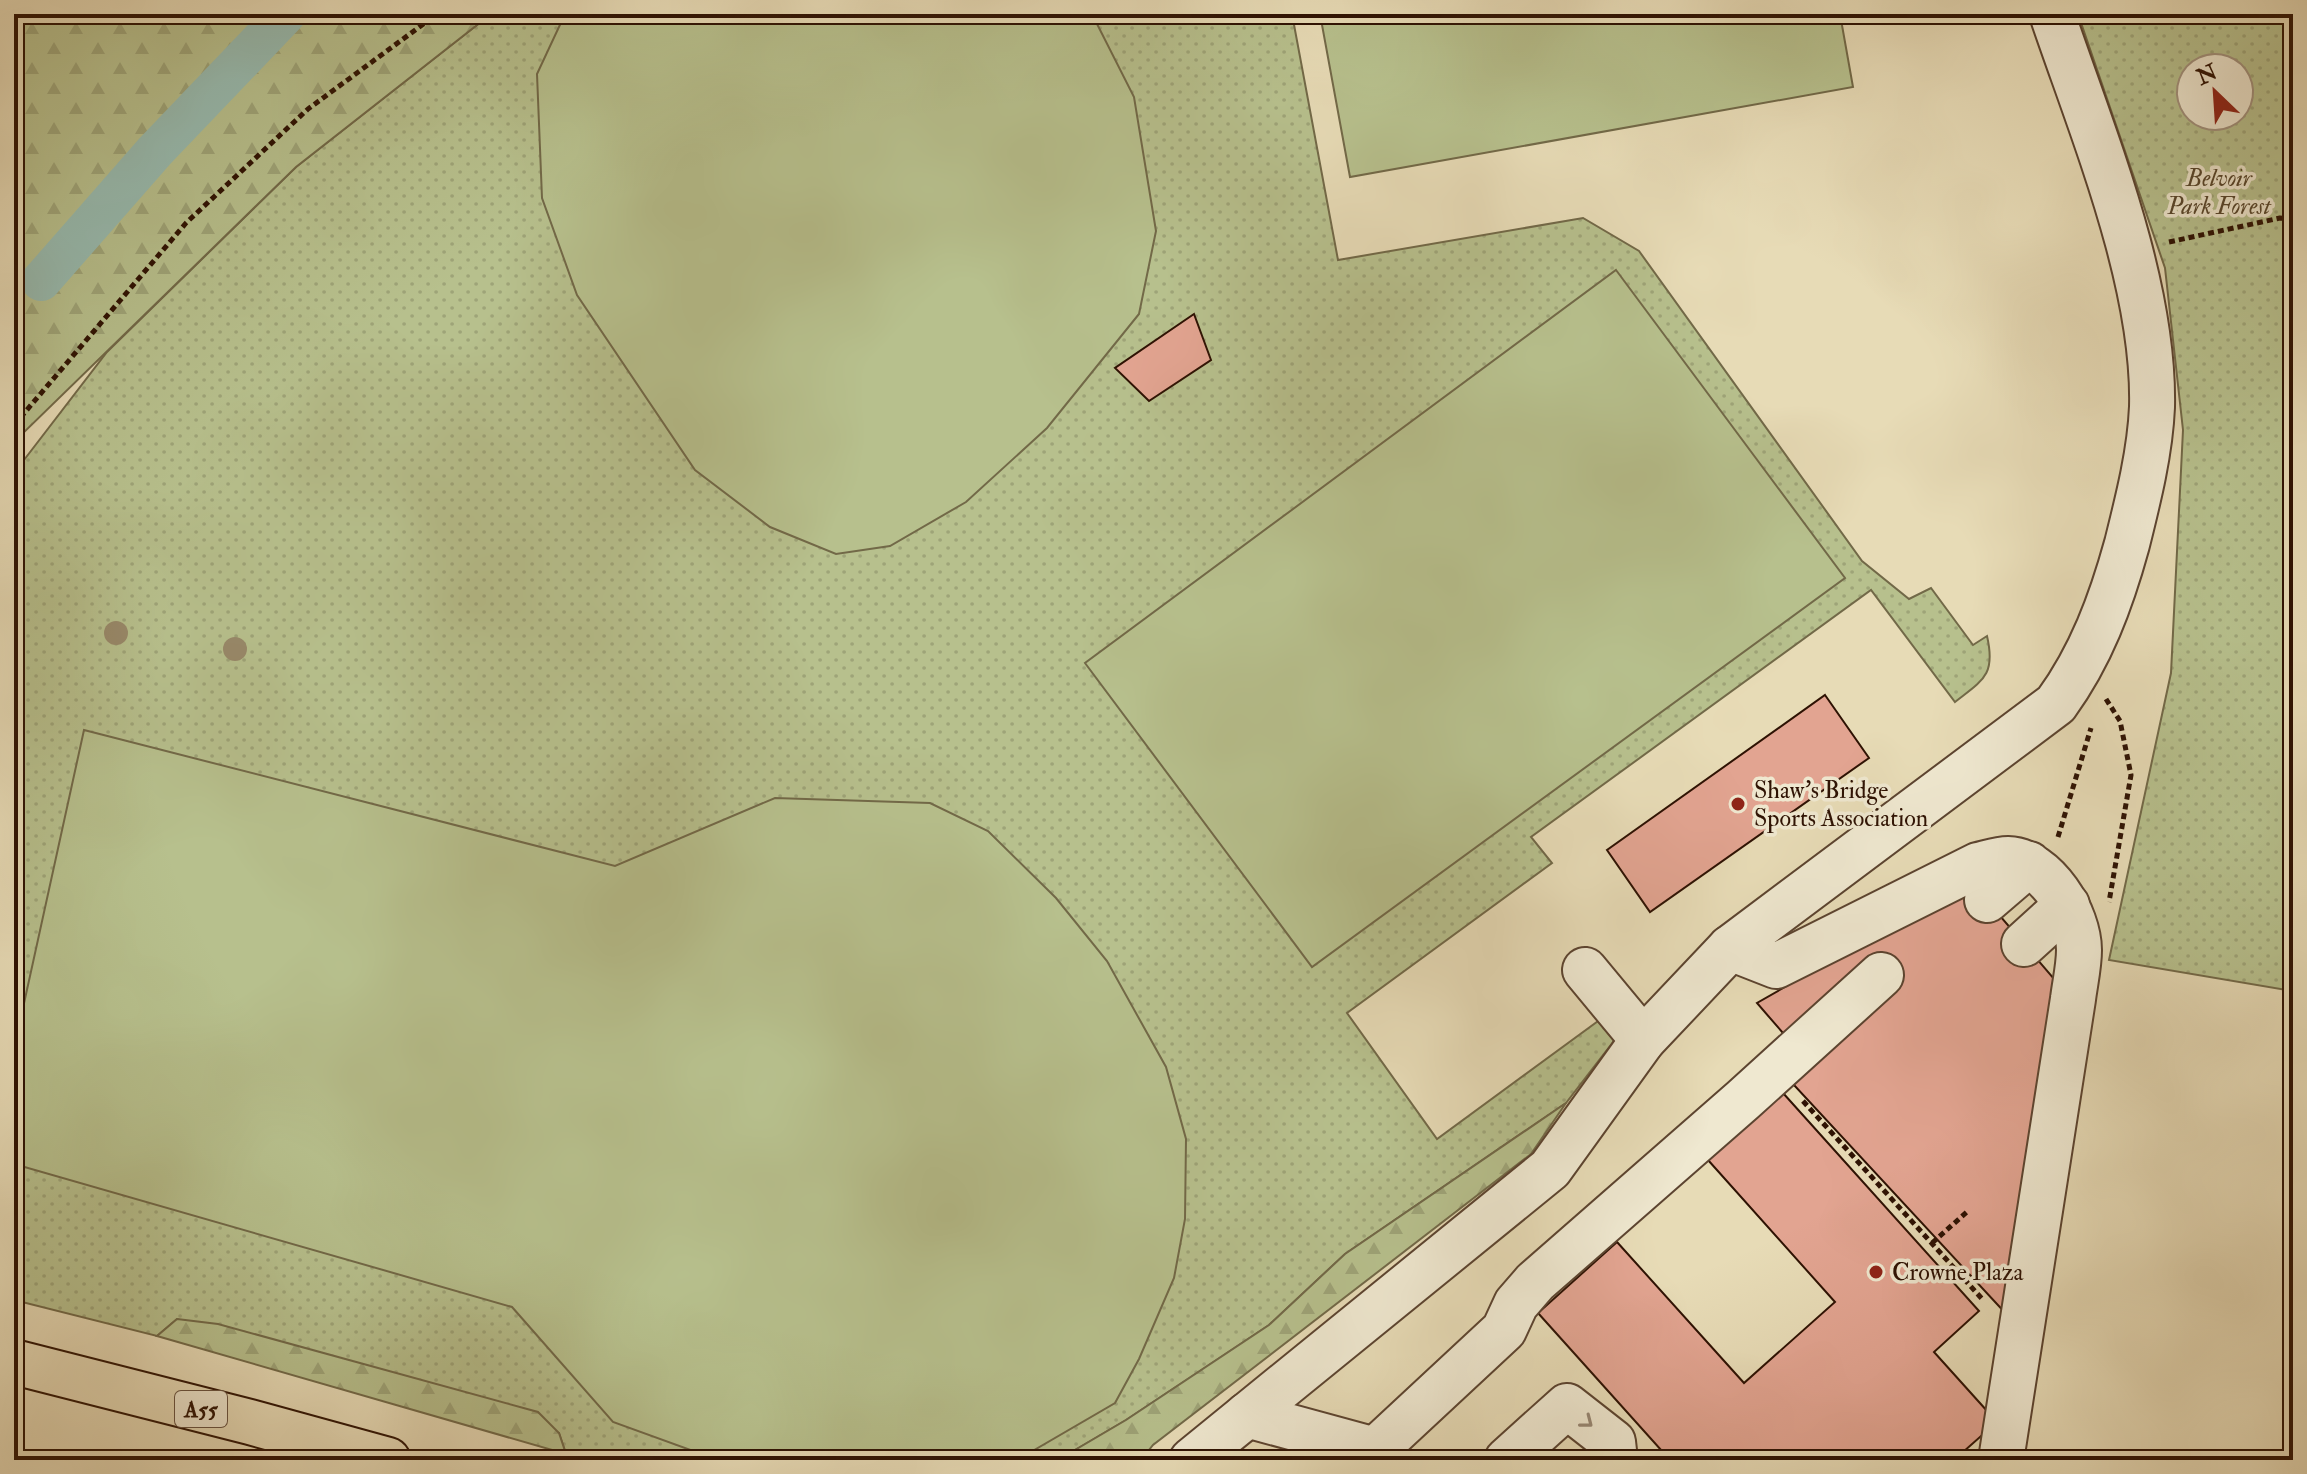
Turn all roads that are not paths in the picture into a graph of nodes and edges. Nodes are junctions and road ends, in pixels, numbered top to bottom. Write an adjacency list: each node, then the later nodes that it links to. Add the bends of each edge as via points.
1 (2052, 14): 5 (lane, via 2129,250 2147,329 2152,407 2139,496 2118,577 2079,672 2056,704)
2 (2047, 882): 3 (lane); 4 (lane); 5 (lane, via 2008,859 1978,865 1776,966); 16 (lane, via 2079,946)
3 (1987, 900)
4 (2024, 944)
5 (1730, 948): 8 (lane)
6 (1585, 970): 8 (lane)
7 (1881, 975): 11 (lane, via 1535,1282 1516,1304 1504,1330)
8 (1643, 1040): 10 (lane, via 1550,1169)
9 (14, 1362): 12 (highway, A55)
10 (1247, 1415): 11 (lane); 13 (lane)
11 (1379, 1455)
12 (388, 1460)
13 (1192, 1460)
14 (1507, 1460): 15 (lane, one-way to 15, via 1567,1406 1613,1442)
15 (1615, 1460)
16 (2001, 1460)

